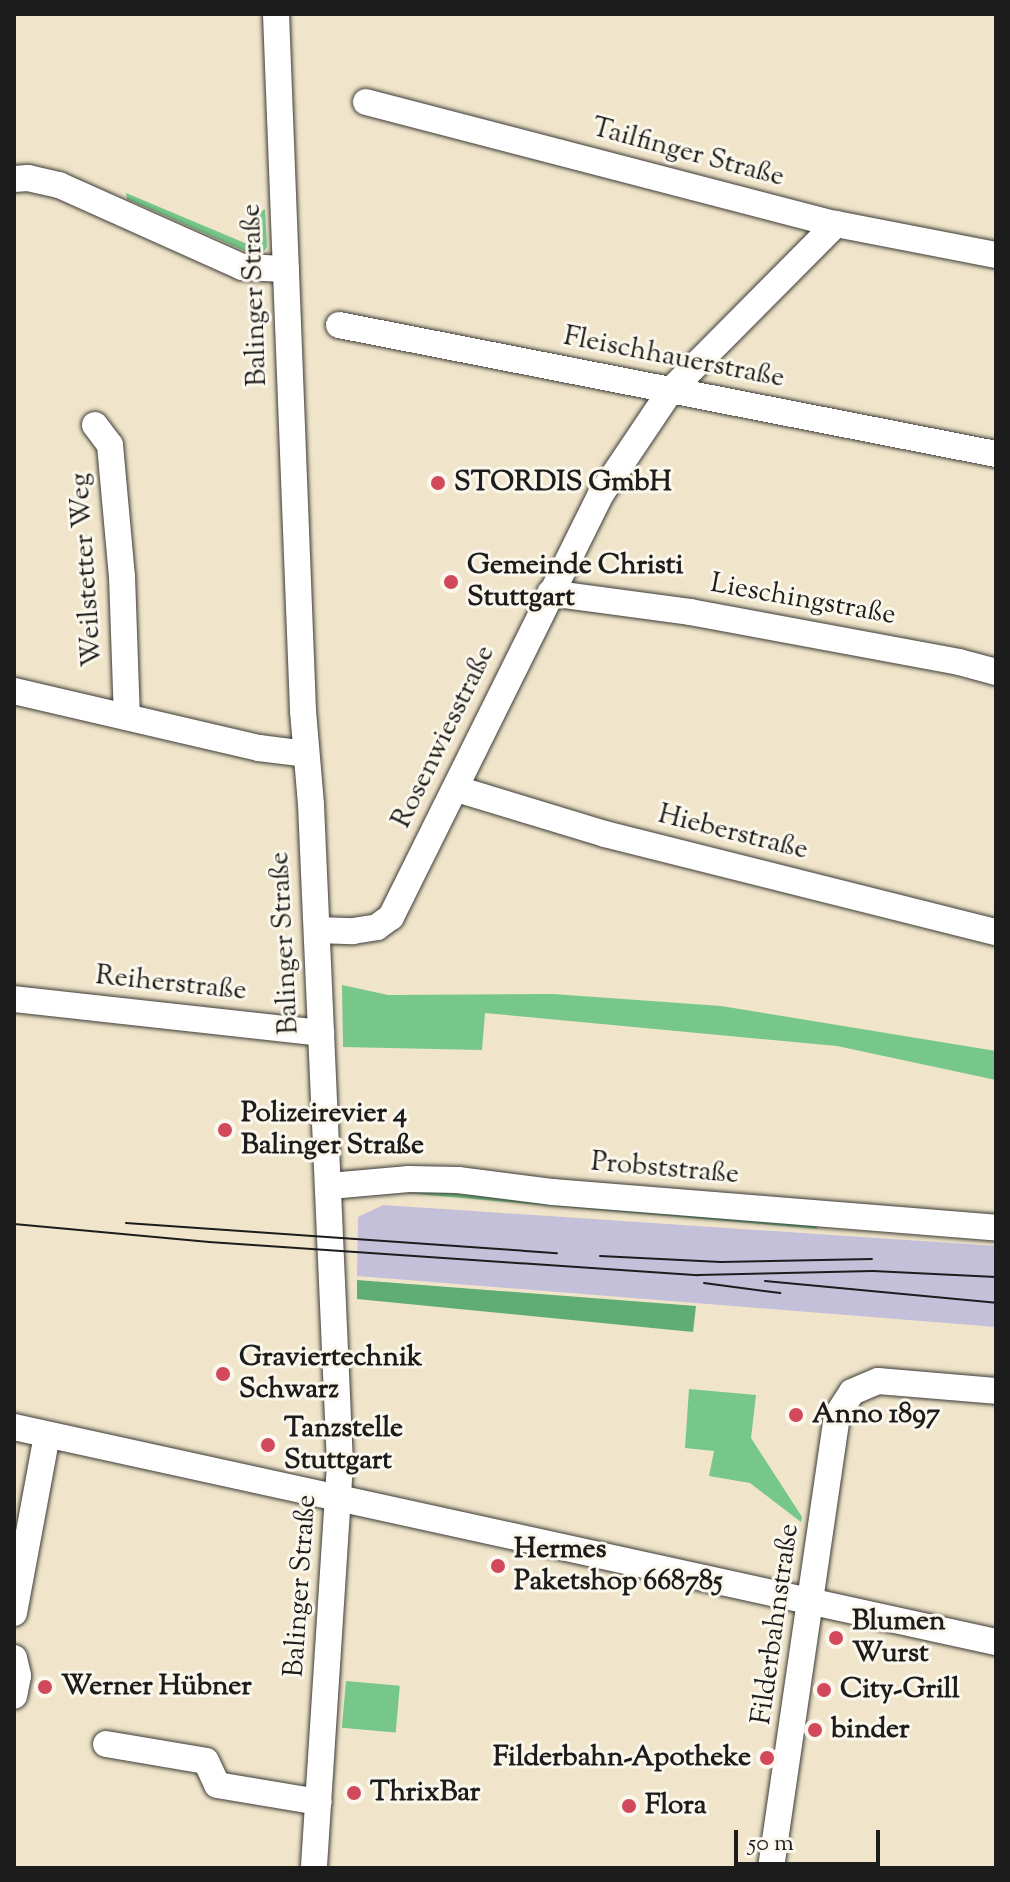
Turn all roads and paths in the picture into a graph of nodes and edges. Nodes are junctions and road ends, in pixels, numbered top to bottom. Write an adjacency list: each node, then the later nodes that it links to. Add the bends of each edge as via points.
1 (276, 14): 6 (street, Balinger Straße)
2 (366, 102): 4 (street, Tailfinger Straße)
3 (14, 179): 6 (street, via 59,185 242,267)
4 (836, 224): 5 (street, Tailfinger Straße); 8 (street, Rosenwiesstraße)
5 (996, 255)
6 (286, 269): 15 (street, Balinger Straße)
7 (339, 325): 8 (street, Fleischhauerstraße)
8 (671, 390): 10 (street, Fleischhauerstraße); 11 (street, Rosenwiesstraße, via 601,494)
9 (95, 425): 14 (street, Weilstetter Weg, via 110,445)
10 (996, 454)
11 (550, 593): 12 (street, Lieschingstraße, via 690,612); 16 (street, Rosenwiesstraße)
12 (996, 672)
13 (14, 691): 14 (street, Weilstetter Weg)
14 (127, 717): 15 (street, Weilstetter Weg)
15 (306, 754): 17 (street, Balinger Straße)
16 (457, 789): 17 (street, Rosenwiesstraße, via 391,917 377,927); 18 (street, Hieberstraße, via 605,834)
17 (317, 930): 20 (street, Balinger Straße)
18 (996, 932)
19 (14, 999): 20 (street, Reiherstraße)
20 (321, 1033): 21 (street, Balinger Straße)
21 (330, 1186): 22 (street, Probststraße, via 458,1180 568,1194); 26 (street, Balinger Straße)
22 (996, 1228)
23 (996, 1391): 27 (street, Filderbahnstraße, via 878,1381 852,1392 837,1415)
24 (14, 1427): 25 (street)
25 (47, 1435): 26 (street); 28 (street)
26 (340, 1499): 27 (street); 33 (street, Balinger Straße)
27 (812, 1602): 29 (street); 35 (street, Filderbahnstraße)
28 (14, 1613)
29 (996, 1642)
30 (14, 1658): 31 (street)
31 (14, 1696)
32 (106, 1744): 33 (street, via 206,1761 217,1785)
33 (319, 1802): 34 (street, Balinger Straße)
34 (314, 1868)
35 (771, 1868)

